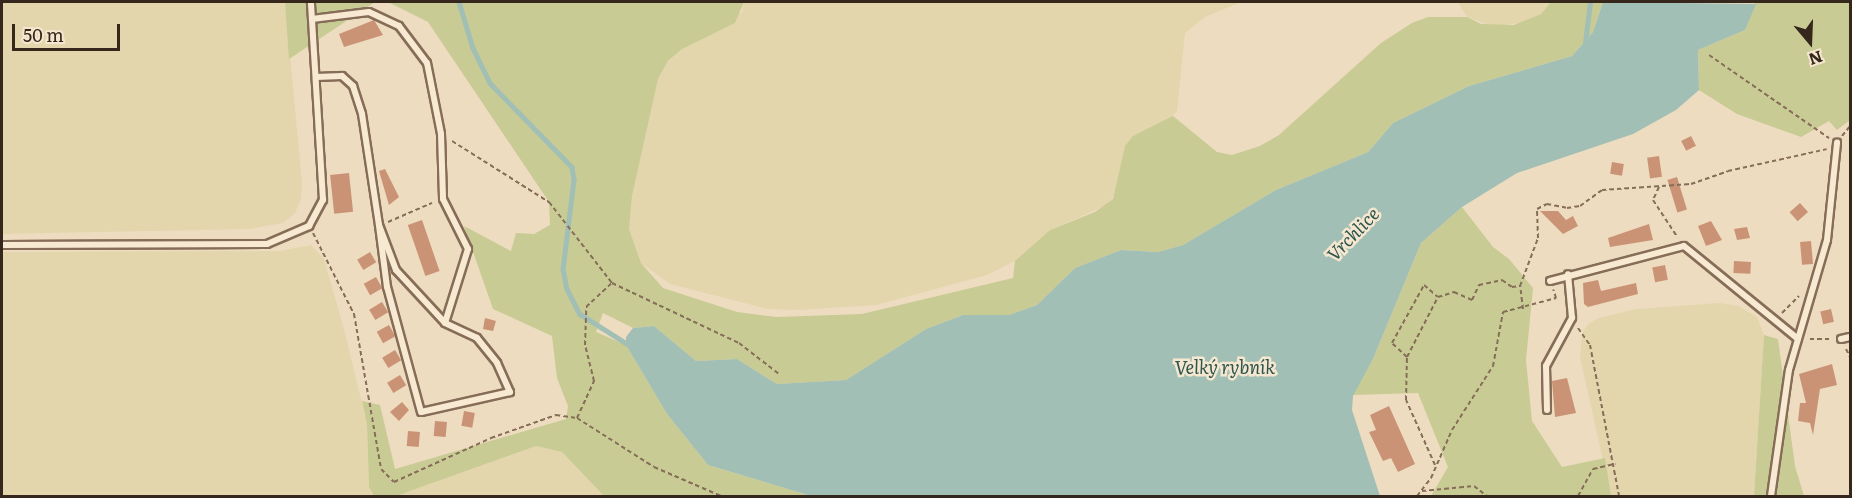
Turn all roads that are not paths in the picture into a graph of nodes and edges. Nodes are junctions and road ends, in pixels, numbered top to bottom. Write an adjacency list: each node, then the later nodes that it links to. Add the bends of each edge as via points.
1 (311, 2): 2 (lane)
2 (312, 19): 3 (lane); 9 (lane, via 369,12 399,26 427,63 441,134 443,199 468,249)
3 (316, 78): 5 (lane, via 342,76 353,86 362,114); 6 (lane, via 323,200 309,226 267,244)
4 (1837, 143): 11 (lane, via 1827,240)
5 (379, 225): 9 (lane, via 396,270); 9 (lane, via 387,287 421,412 510,392 496,363 477,338)
6 (2, 244)
7 (1568, 274): 8 (lane); 11 (lane, via 1684,246); 13 (lane, via 1572,318 1546,366)
8 (1550, 281)
9 (445, 323)
10 (1851, 337): 12 (lane)
11 (1798, 339): 14 (lane, via 1789,370)
12 (1841, 339)
13 (1547, 410)
14 (1771, 496)

